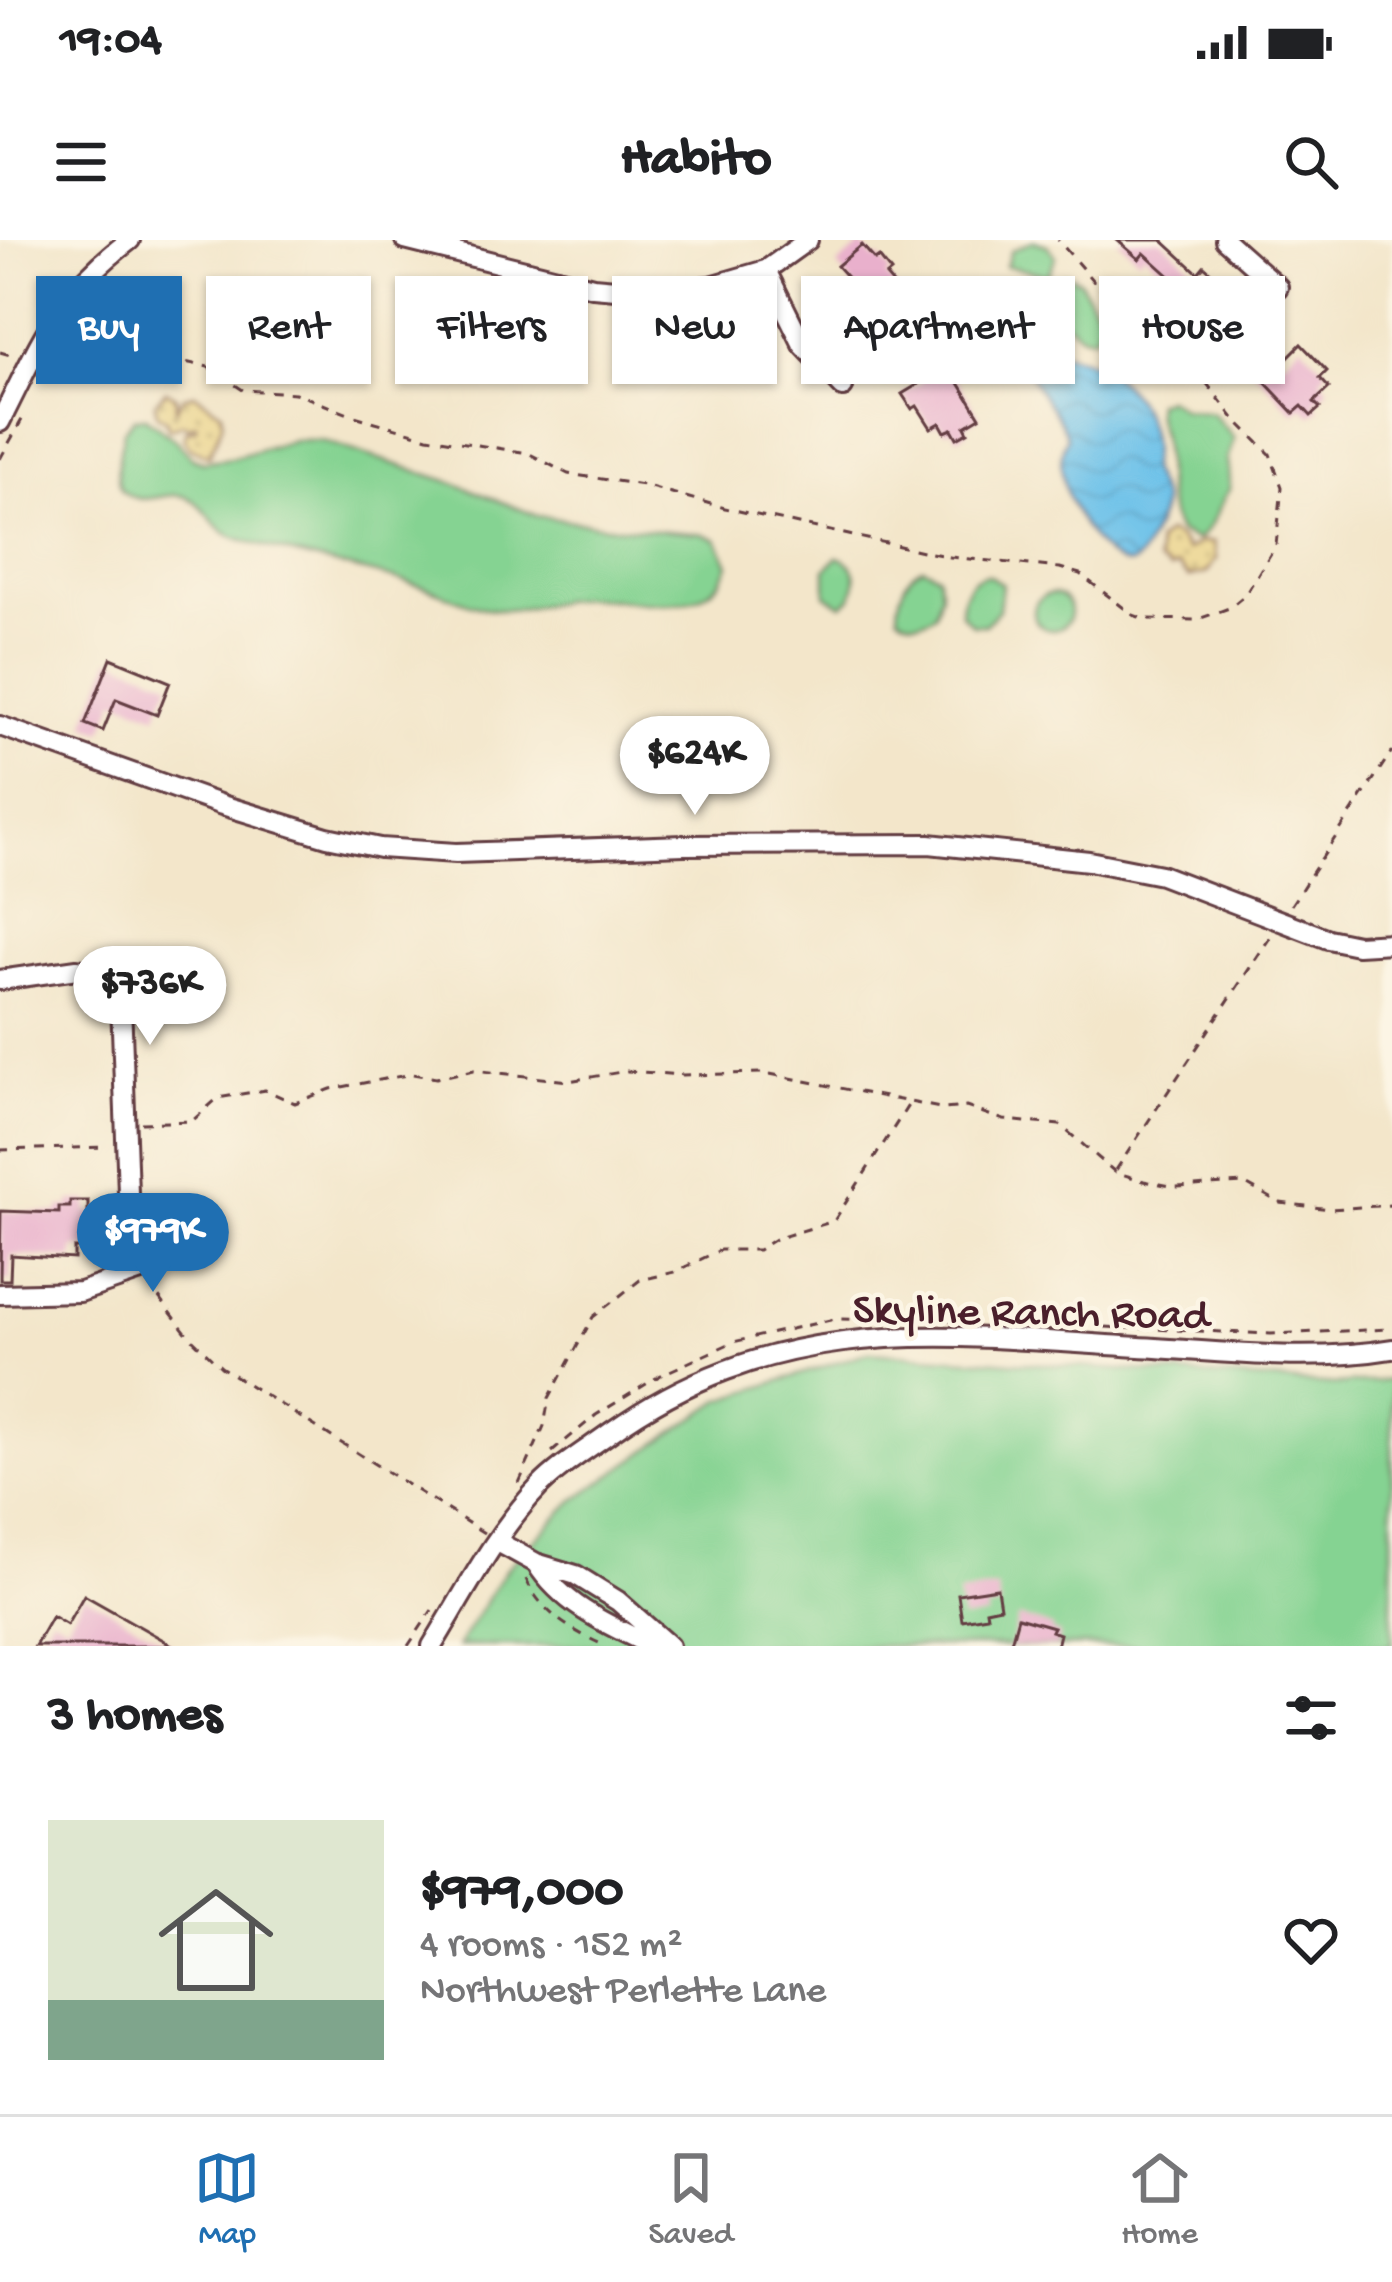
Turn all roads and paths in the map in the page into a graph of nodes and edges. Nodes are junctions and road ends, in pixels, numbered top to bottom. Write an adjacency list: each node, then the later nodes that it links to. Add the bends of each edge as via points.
1 (130, 240): 9 (street, via 64,301)
2 (405, 240): 6 (street, via 650,292)
3 (808, 240): 6 (street)
4 (1058, 240): 9 (path, via 1118,309 1180,349 1270,454 1282,487 1276,545 1228,608 1196,620 1145,619 1060,568 950,557 568,474 528,454 428,436 295,393 242,390 185,362 138,375)
5 (1226, 240): 7 (street)
6 (766, 270): 10 (street, via 803,346)
7 (1266, 276)
8 (0, 352): 9 (path)
9 (31, 360): 11 (street)
10 (843, 387)
11 (0, 422)
12 (0, 726): 14 (street, via 222,805 380,848 929,844 1161,875)
13 (1392, 751): 14 (path)
14 (1282, 920): 15 (street, via 1328,939); 23 (path)
15 (1392, 943)
16 (120, 975): 17 (street, via 77,969); 18 (street); 20 (street)
17 (0, 980)
18 (147, 980)
19 (910, 1102): 20 (path, via 765,1073 627,1071 568,1081 474,1070 412,1074 295,1102 265,1090 218,1098 191,1121); 23 (path, via 1060,1125); 28 (path, via 834,1221 640,1280 593,1317 549,1398)
20 (125, 1124): 21 (street)
21 (127, 1146): 22 (path); 25 (street, via 129,1220)
22 (0, 1150)
23 (1115, 1172): 24 (path, via 1176,1186 1244,1183 1280,1203)
24 (1392, 1205)
25 (141, 1271): 26 (street, via 80,1292); 29 (path, via 164,1308 221,1367)
26 (0, 1294)
27 (1392, 1349): 29 (street, Skyline Ranch Road, via 1226,1352 931,1335 811,1344 709,1376 640,1412 540,1486)
28 (517, 1487)
29 (496, 1540): 30 (street); 31 (street, Skyline Ranch Road)
30 (536, 1563): 32 (street, via 560,1594); 33 (street, via 604,1592)
31 (432, 1646)
32 (652, 1646)
33 (669, 1646)

